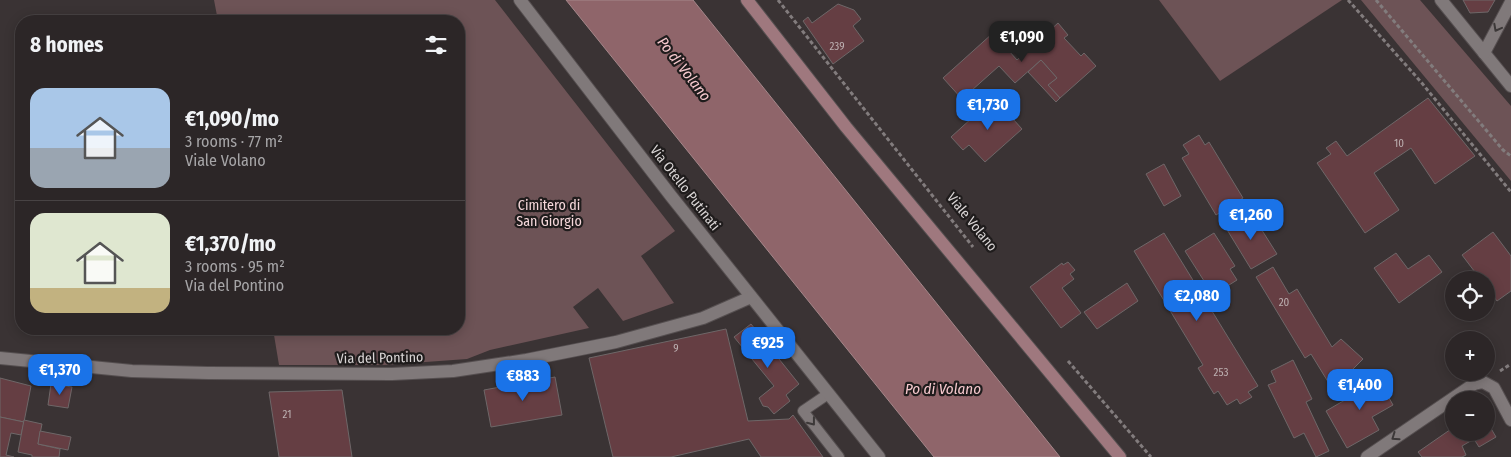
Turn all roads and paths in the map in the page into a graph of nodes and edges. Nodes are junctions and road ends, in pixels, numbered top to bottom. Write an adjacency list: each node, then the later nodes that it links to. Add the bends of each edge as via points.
1 (520, 0): 13 (street, Via Otello Putinati)
2 (747, 0): 20 (main road, via 864,149)
3 (778, 0): 12 (path, Viale Volano)
4 (1348, 0): 11 (path, via 1421,82)
5 (1376, 0): 10 (path)
6 (1441, 0): 8 (street)
7 (1511, 2): 8 (street, one-way to 8)
8 (1484, 53): 9 (street)
9 (1511, 86)
10 (1511, 156)
11 (1511, 192)
12 (978, 254)
13 (751, 296): 14 (street, Via del Pontino, via 703,318 616,342 453,371 392,374 198,373); 16 (street, Via Otello Putinati)
14 (0, 358)
15 (1067, 360): 21 (path)
16 (828, 394): 18 (lane, one-way to 18, via 803,411); 19 (street, Via Otello Putinati)
17 (1511, 420): 22 (street, one-way to 22, via 1489,383 1474,384)
18 (839, 457)
19 (879, 457)
20 (1120, 457)
21 (1152, 457)
22 (1367, 457)

